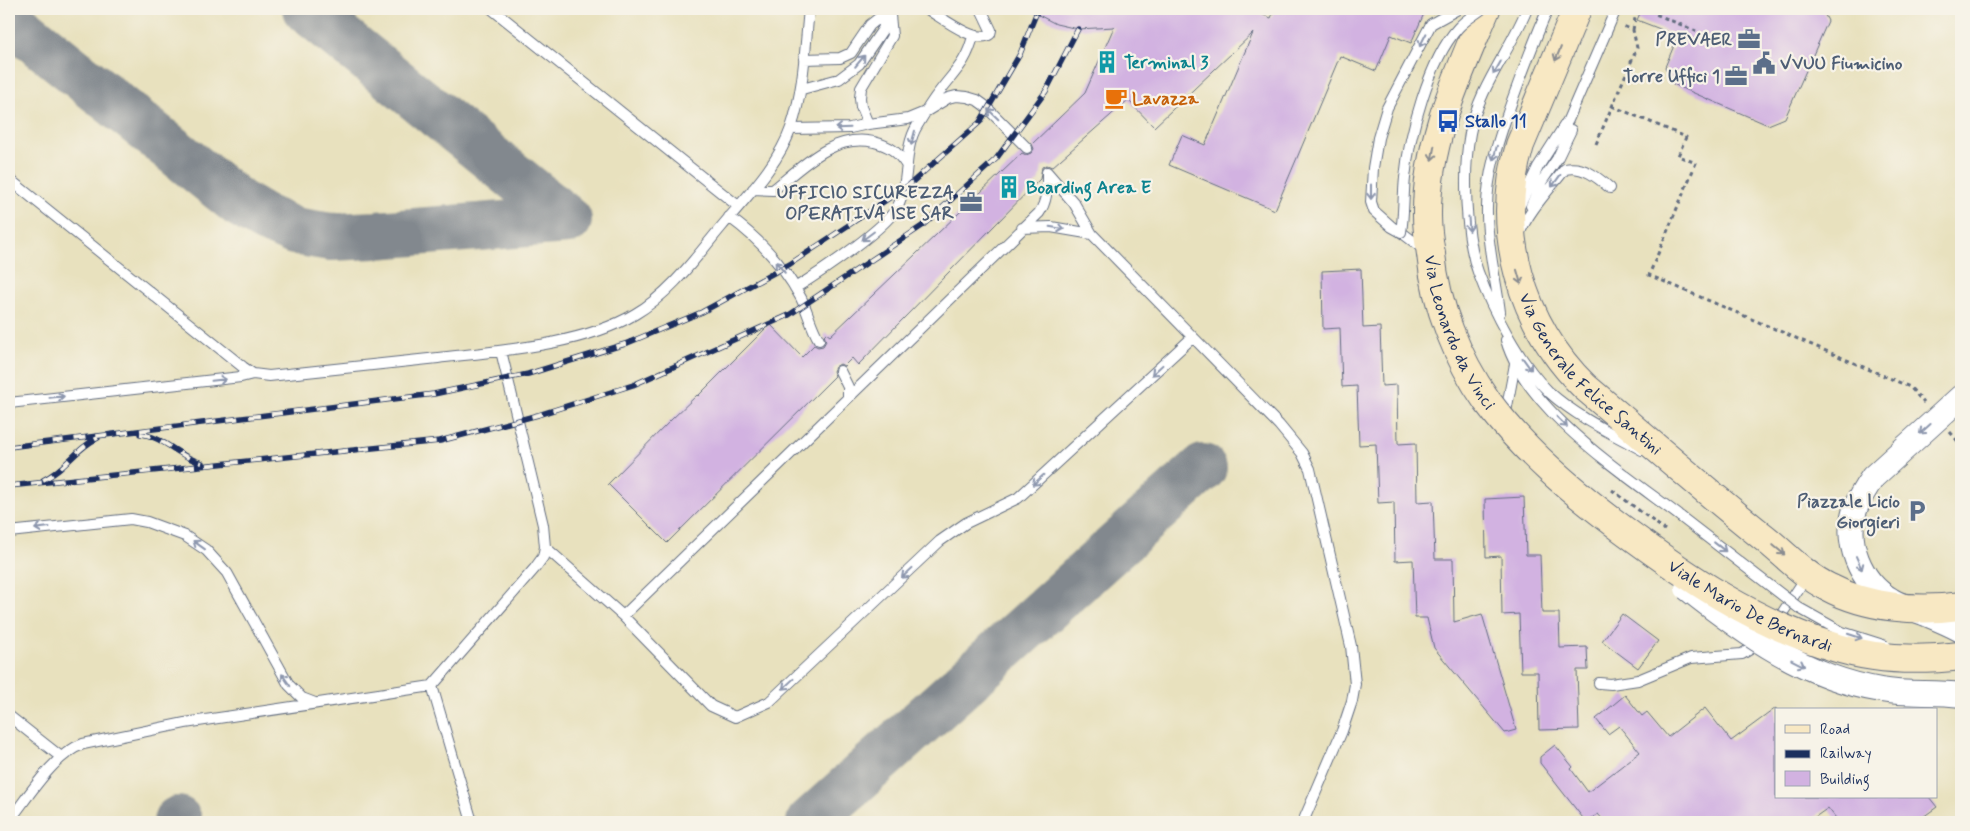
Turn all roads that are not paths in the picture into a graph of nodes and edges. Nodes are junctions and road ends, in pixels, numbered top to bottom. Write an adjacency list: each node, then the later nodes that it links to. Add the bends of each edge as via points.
1 (492, 9): 25 (lane)
2 (809, 9): 14 (lane)
3 (892, 9): 14 (lane, via 870,25 851,53 840,58); 15 (lane, one-way to 3, via 839,79 859,64 883,29); 17 (lane, via 892,36 861,88 861,107)
4 (927, 9): 13 (lane)
5 (981, 9): 13 (lane, via 990,34)
6 (1458, 9): 28 (lane, one-way to 28, bridge, via 1431,24 1387,108 1378,138 1373,168 1374,211)
7 (1482, 9): 28 (lane, bridge, via 1466,19 1442,50 1420,105 1409,147)
8 (1486, 9): 31 (main road, Via Leonardo da Vinci, one-way to 31, via 1450,94 1436,140 1427,193)
9 (1527, 9): 33 (lane, one-way to 33, via 1482,96 1470,132 1467,171 1469,234 1478,271)
10 (1548, 9): 33 (lane, one-way to 33, via 1503,125 1489,181 1486,212)
11 (1577, 9): 29 (main road, Via Generale Felice Santini, one-way to 29, via 1515,160 1510,214)
12 (1616, 9): 29 (lane, via 1568,120 1522,199)
13 (973, 36): 16 (lane, via 965,61)
14 (804, 59): 15 (lane)
15 (802, 89): 18 (lane)
16 (925, 112): 17 (lane, via 908,119); 20 (lane, one-way to 16, via 996,117 967,96 948,98); 21 (lane, one-way to 21, via 915,130)
17 (868, 124): 18 (lane, one-way to 18, via 850,128)
18 (791, 129): 24 (lane, via 772,165)
19 (1571, 130): 29 (lane, via 1542,180)
20 (1027, 148)
21 (907, 166): 24 (lane, via 895,151 886,146 854,140 840,142 773,190); 32 (lane, one-way to 32, via 905,184 892,216 828,267)
22 (9, 179): 39 (lane)
23 (1610, 188): 29 (lane, one-way to 29, via 1588,172 1574,167 1565,168)
24 (753, 189): 25 (lane)
25 (738, 206): 26 (lane)
26 (729, 217): 32 (lane, one-way to 26, via 770,254); 36 (lane, via 680,276 636,314 594,332)
27 (1022, 228): 30 (lane, one-way to 30, via 1051,227); 30 (lane, via 1044,205 1047,172 1074,203); 41 (lane)
28 (1401, 232): 31 (lane)
29 (1518, 232): 44 (main road, Via Generale Felice Santini, one-way to 44, via 1517,271 1528,306 1565,366 1585,387)
30 (1092, 234): 34 (lane)
31 (1431, 254): 43 (main road, Via Leonardo da Vinci, bridge, via 1445,316 1473,378 1504,421)
32 (795, 288): 35 (lane)
33 (1501, 322): 37 (lane); 44 (lane, one-way to 44, via 1515,348 1541,383 1572,410 1658,460)
34 (1193, 337): 50 (lane, one-way to 50, via 1018,498 966,523 940,541 769,702 735,717 711,706); 62 (lane, via 1302,453 1314,484 1351,646 1352,701)
35 (819, 340)
36 (501, 351): 39 (lane, via 269,376); 46 (lane, via 543,525)
37 (1515, 364): 52 (lane, via 1504,414 1505,430 1538,468 1574,499); 53 (lane, one-way to 53, bridge, via 1544,405 1584,442 1772,588 1824,623 1886,646)
38 (840, 371): 41 (lane, via 848,387)
39 (254, 374): 42 (lane, one-way to 39)
40 (1961, 396): 49 (street, one-way to 49, via 1873,477 1855,508 1852,543 1862,570 1881,594)
41 (848, 398): 50 (lane)
42 (9, 403)
43 (1565, 485): 53 (main road, Viale Mario De Bernardi, bridge, via 1687,575 1799,634 1834,648 1877,657 1917,659); 56 (street, one-way to 56, bridge, via 1690,591 1789,659 1834,679 1871,688 1912,694)
44 (1727, 509): 47 (main road, Via Generale Felice Santini, one-way to 47)
45 (9, 532): 57 (lane, one-way to 45, via 307,701 294,690 281,673 224,568 185,536 131,519)
46 (545, 547): 50 (lane); 55 (lane, via 543,558 535,568)
47 (1808, 574): 49 (main road, Via Generale Felice Santini, via 1826,587 1844,594); 52 (lane)
48 (1961, 606): 49 (main road, Via Generale Felice Santini)
49 (1907, 607): 51 (street)
50 (623, 616)
51 (1961, 630)
52 (1769, 633): 54 (lane, via 1754,649 1742,654 1691,658 1638,680)
53 (1961, 655)
54 (1599, 683)
55 (432, 686): 57 (lane); 61 (lane)
56 (1961, 695)
57 (326, 703): 59 (lane, via 146,730 83,744)
58 (9, 716): 59 (lane)
59 (60, 757): 60 (lane)
60 (9, 821)
61 (472, 822)
62 (1302, 822)

